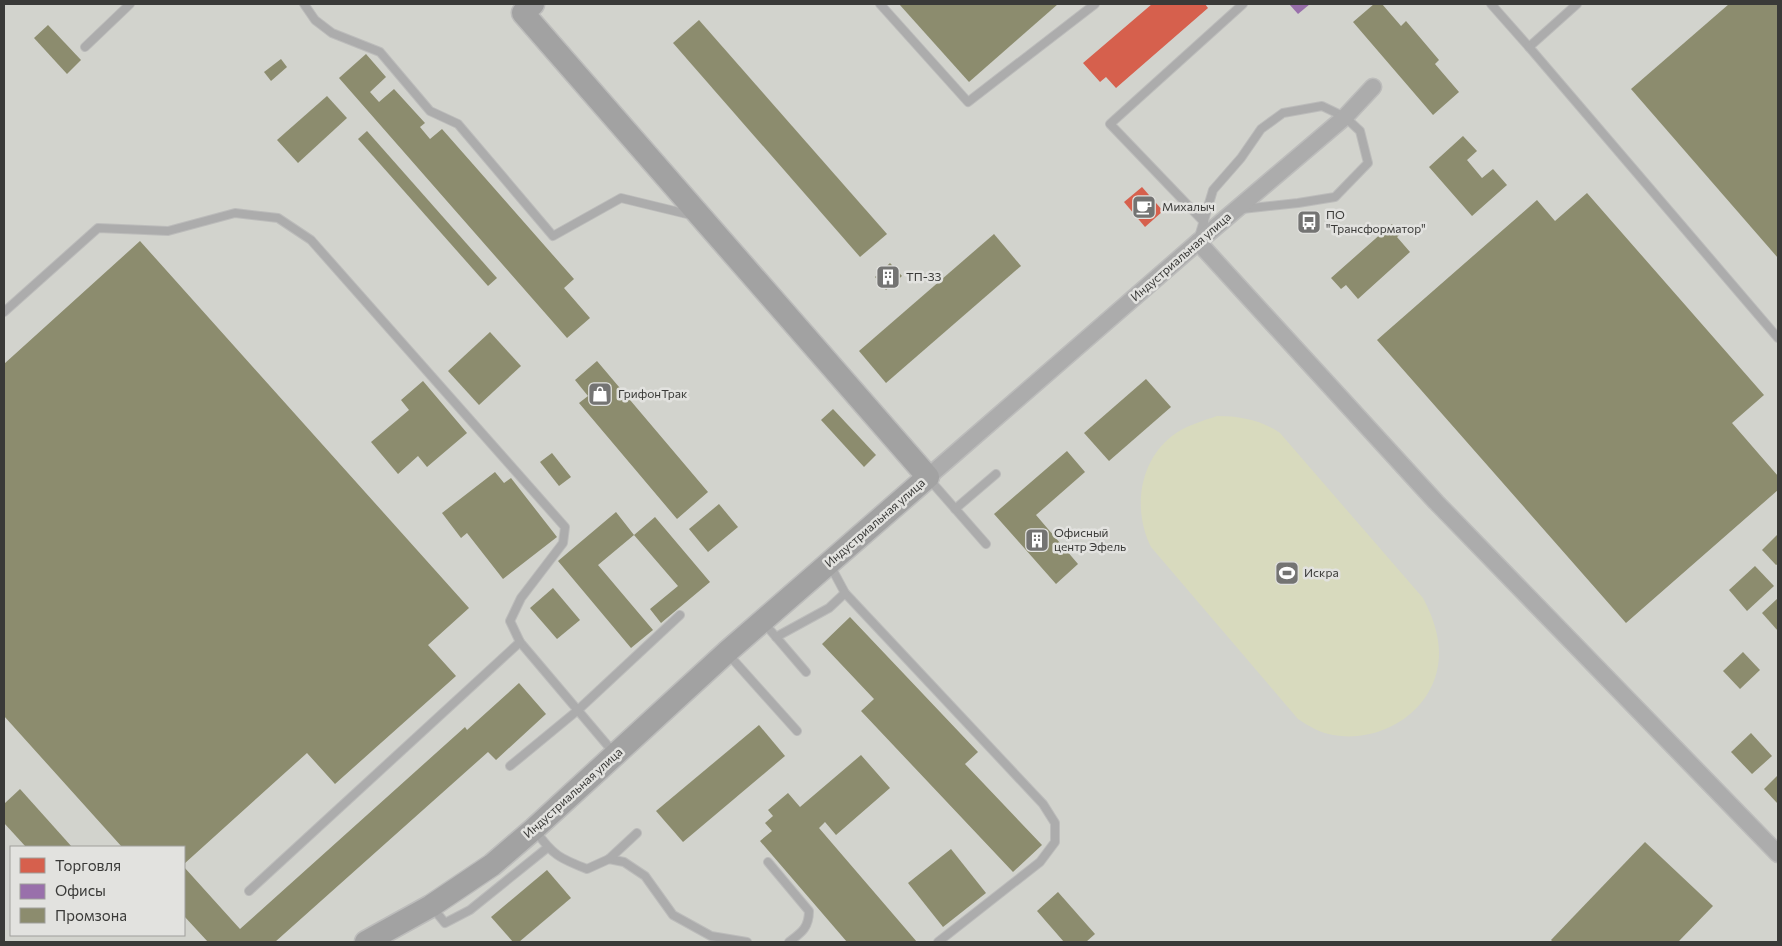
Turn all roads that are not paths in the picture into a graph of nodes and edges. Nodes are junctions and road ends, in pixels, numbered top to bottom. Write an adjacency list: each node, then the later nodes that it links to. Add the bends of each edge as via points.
1 (130, 4): 9 (lane)
2 (304, 4): 14 (lane, via 315,20 332,33 380,52 430,111 458,124 553,236 621,198)
3 (880, 4): 4 (lane, via 968,102)
4 (1095, 4)
5 (1243, 4): 15 (lane, via 1110,124)
6 (1491, 4): 10 (lane)
7 (1577, 4): 10 (lane)
8 (525, 8): 14 (street)
9 (85, 47)
10 (1529, 47): 18 (lane)
11 (1373, 87): 12 (street, Индустриальная улица)
12 (1345, 117): 13 (street, Индустриальная улица); 13 (lane, via 1360,131 1368,162 1334,197); 15 (lane, via 1322,106 1283,113 1261,129 1213,190)
13 (1237, 209): 16 (street, Индустриальная улица)
14 (702, 218): 20 (street)
15 (1204, 222): 16 (lane)
16 (1198, 242): 20 (street, Индустриальная улица); 37 (street, via 1436,502)
17 (4, 312): 27 (lane, via 98,228 168,231 235,213 278,218 311,240 565,527 563,543 521,598 510,621)
18 (1778, 338)
19 (996, 474): 21 (lane)
20 (928, 477): 21 (lane); 23 (street, Индустриальная улица)
21 (955, 508): 22 (lane)
22 (986, 544)
23 (829, 563): 24 (lane); 26 (street, Индустриальная улица)
24 (845, 593): 26 (lane, via 829,608); 45 (lane, via 1043,804 1055,823 1055,842 1040,862)
25 (680, 615): 30 (lane)
26 (769, 629): 28 (street, Индустриальная улица); 29 (lane)
27 (520, 642): 30 (lane); 40 (lane)
28 (727, 652): 31 (lane); 32 (street, Индустриальная улица)
29 (806, 672)
30 (578, 710): 32 (lane); 33 (lane)
31 (797, 730)
32 (615, 755): 34 (street, Индустриальная улица)
33 (510, 766)
34 (534, 829): 36 (lane); 41 (street, Индустриальная улица, via 492,865)
35 (637, 833): 38 (lane)
36 (547, 848): 38 (lane, via 587,869); 41 (lane, via 470,910 444,923)
37 (1778, 854)
38 (609, 859): 43 (lane, via 624,862 645,876 673,915 711,936)
39 (768, 862): 44 (lane, via 809,912 809,921 802,933)
40 (249, 891)
41 (431, 906): 42 (street, Индустриальная улица)
42 (366, 942)
43 (747, 942)
44 (789, 942)
45 (938, 942)

